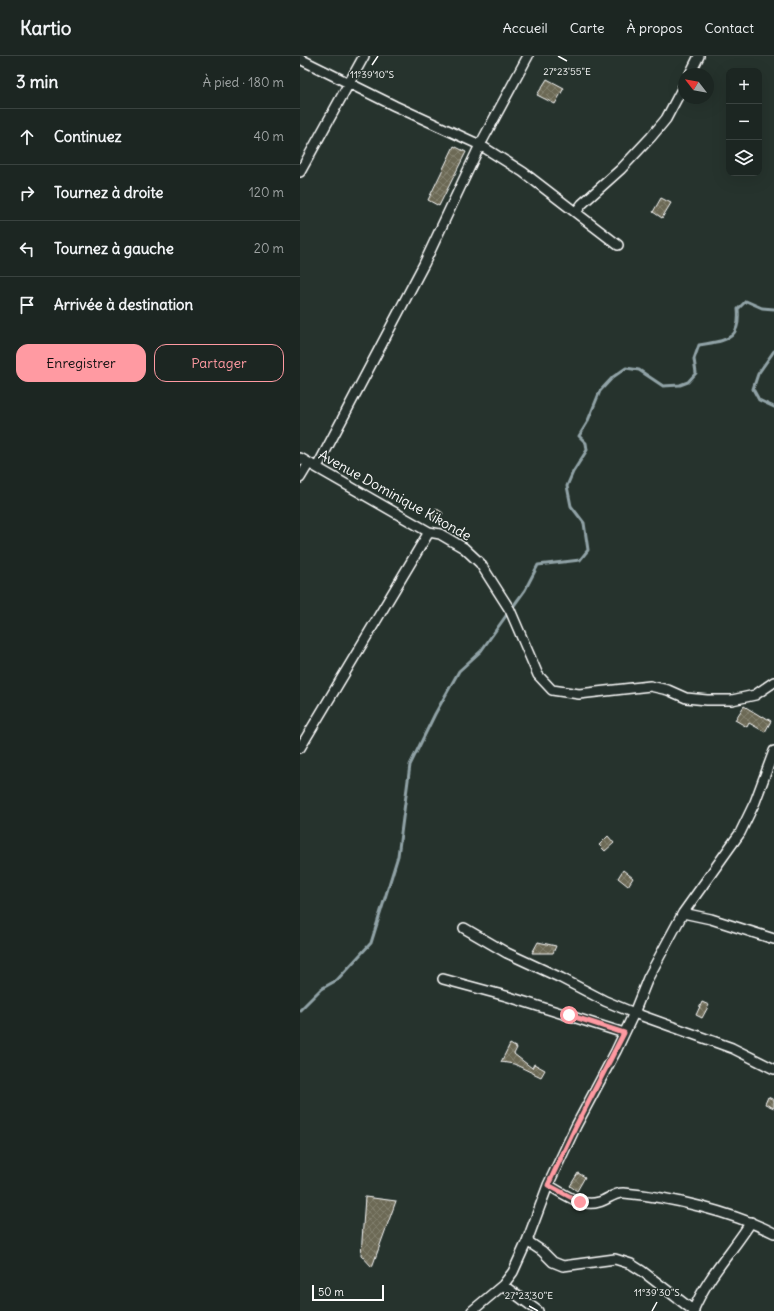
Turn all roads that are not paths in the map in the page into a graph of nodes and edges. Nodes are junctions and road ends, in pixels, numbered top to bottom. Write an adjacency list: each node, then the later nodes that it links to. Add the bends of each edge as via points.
1 (364, 56): 6 (street)
2 (528, 56): 8 (street)
3 (699, 56): 5 (street)
4 (300, 59): 6 (street)
5 (693, 68)
6 (349, 84): 8 (street); 9 (street)
7 (678, 96): 10 (street, via 666,119 654,133)
8 (480, 145): 10 (street, via 523,172); 13 (street, via 424,264)
9 (300, 172)
10 (576, 212): 11 (street)
11 (618, 244)
12 (304, 460): 13 (street, Avenue Dominique Kikonde); 14 (street)
13 (317, 467): 15 (street, Avenue Dominique Kikonde)
14 (300, 478)
15 (429, 532): 16 (street, Avenue Dominique Kikonde, via 440,534 464,548 480,563 510,610 538,675 552,690 579,694 650,686 686,698 732,700 755,695); 17 (street)
16 (774, 682)
17 (300, 748)
18 (774, 751): 19 (street, via 740,833)
19 (684, 913): 21 (street); 23 (street, via 648,978)
20 (464, 928): 23 (street, via 512,955)
21 (774, 939)
22 (443, 979): 24 (street)
23 (634, 1013): 24 (street); 25 (street, via 732,1048)
24 (624, 1033): 26 (street)
25 (774, 1068)
26 (548, 1185): 27 (street, via 588,1204 622,1193 667,1199); 29 (street)
27 (751, 1222): 28 (street); 33 (street, via 708,1281)
28 (774, 1233)
29 (527, 1241): 30 (street, via 513,1272); 33 (street, via 553,1262 563,1266 615,1259 631,1264)
30 (503, 1285): 31 (street); 32 (street)
31 (472, 1311)
32 (538, 1311)
33 (694, 1311)

